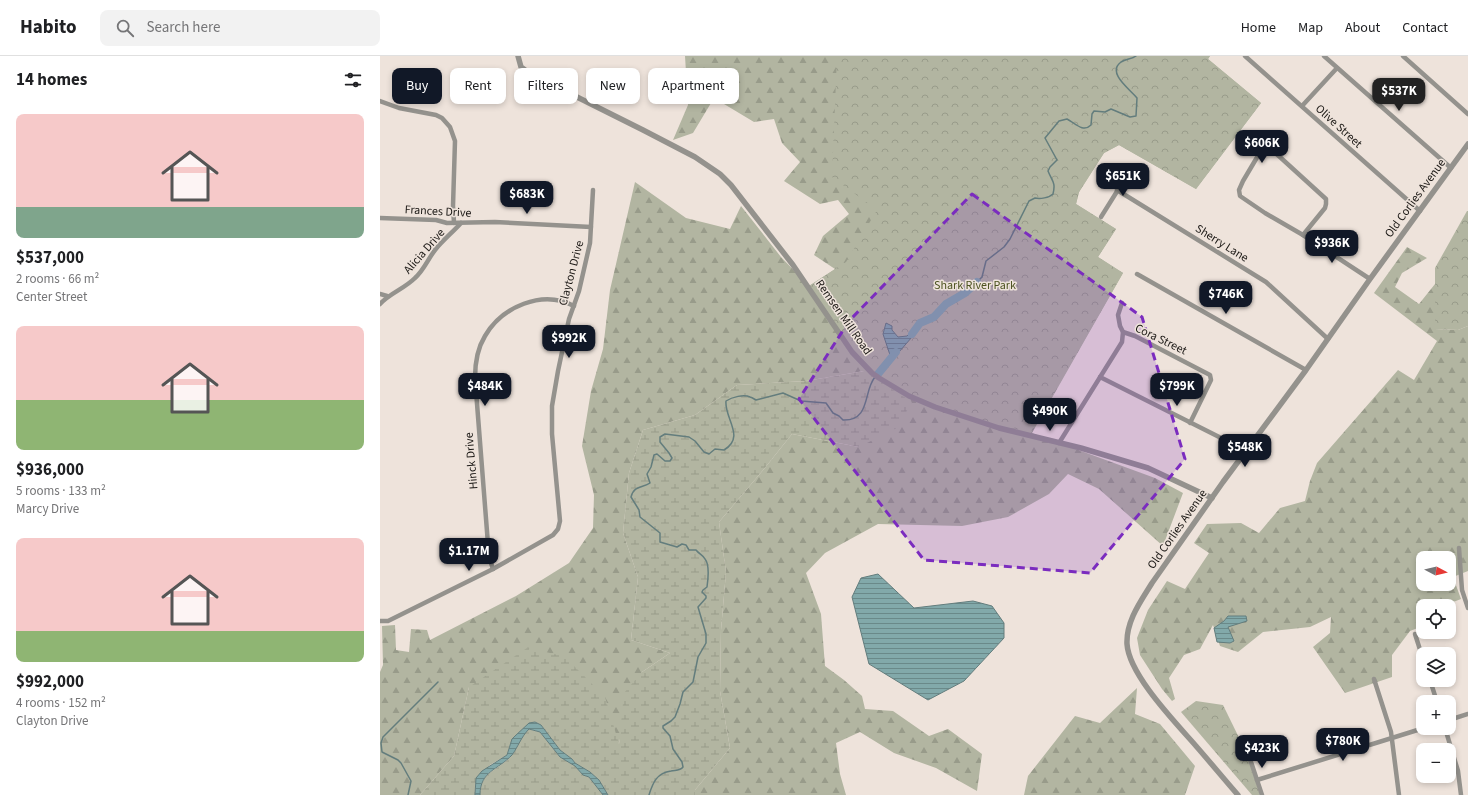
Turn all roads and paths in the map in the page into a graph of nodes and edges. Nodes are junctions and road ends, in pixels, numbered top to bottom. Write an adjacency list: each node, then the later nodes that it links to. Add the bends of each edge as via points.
1 (518, 56): 33 (street, Remsen Mill Road, via 521,67 532,75 695,157 720,174 793,265 848,346 872,373 909,396 935,407 999,428)
2 (1245, 56): 7 (street, Olive Street)
3 (1324, 56): 5 (street)
4 (1403, 56): 8 (street)
5 (1337, 68): 7 (street); 10 (street)
6 (380, 101): 17 (street, Alicia Drive, via 399,108 436,115 450,127 455,141)
7 (1302, 106): 14 (street, Olive Street)
8 (1468, 114)
9 (1468, 144): 10 (street, Old Corlies Avenue)
10 (1451, 168): 14 (street, Old Corlies Avenue)
11 (1131, 169): 13 (street)
12 (593, 190): 19 (street, Clayton Drive)
13 (1118, 190): 15 (street); 29 (street, Sherry Lane, via 1266,282)
14 (1420, 211): 22 (street, Old Corlies Avenue)
15 (1101, 217)
16 (380, 218): 17 (street, Frances Drive)
17 (454, 223): 18 (street, Frances Drive)
18 (461, 223): 19 (street, Frances Drive, via 495,222); 24 (street, Alicia Drive, via 436,249 416,278)
19 (591, 227): 27 (street, Clayton Drive, via 586,266)
20 (1303, 235): 20 (street, via 1240,196 1240,186 1262,150 1272,150 1326,199 1325,208); 22 (street)
21 (1137, 274): 30 (street)
22 (1370, 279): 29 (street, Old Corlies Avenue)
23 (380, 294): 24 (street)
24 (387, 296): 26 (street, Alicia Drive)
25 (1122, 303): 28 (street, via 1118,320)
26 (380, 304)
27 (574, 306): 37 (street, Clayton Drive, via 569,319 552,406 559,527 554,535); 37 (street, Hinck Drive, via 567,302 547,300 516,307 493,325 478,351 475,378 489,557)
28 (1123, 332): 31 (street, via 1119,348); 32 (street, Cora Street, via 1210,375 1211,380)
29 (1328, 339): 30 (street, Old Corlies Avenue)
30 (1306, 370): 34 (street, Old Corlies Avenue)
31 (1100, 377): 32 (street); 33 (street)
32 (1190, 423): 34 (street)
33 (1058, 443): 35 (street, Remsen Mill Road, via 1148,468)
34 (1247, 452): 35 (street, Old Corlies Avenue)
35 (1212, 498): 50 (street, Old Corlies Avenue, via 1142,599 1130,625 1127,645 1130,659 1144,682)
36 (1459, 548): 38 (street, via 1462,590)
37 (493, 569): 39 (street, via 388,621)
38 (1468, 608)
39 (380, 621)
40 (1415, 634): 41 (street)
41 (1419, 647)
42 (1374, 680): 47 (street)
43 (1468, 714): 44 (street)
44 (1456, 718)
45 (1416, 730): 47 (street)
46 (1447, 735): 53 (street, via 1458,771)
47 (1392, 738): 49 (street); 52 (street)
48 (1246, 747): 49 (street)
49 (1257, 780): 51 (street)
50 (1238, 795)
51 (1262, 795)
52 (1399, 795)
53 (1461, 795)

